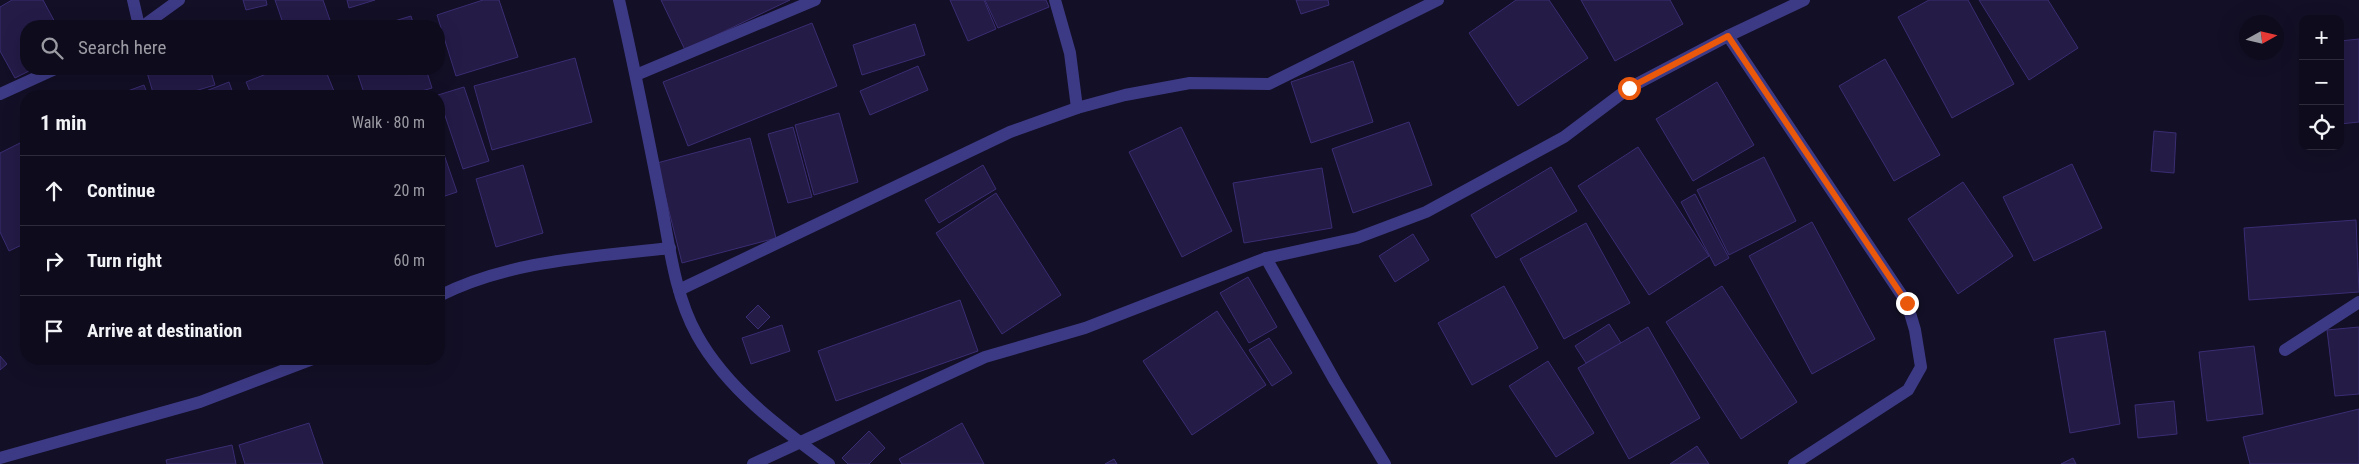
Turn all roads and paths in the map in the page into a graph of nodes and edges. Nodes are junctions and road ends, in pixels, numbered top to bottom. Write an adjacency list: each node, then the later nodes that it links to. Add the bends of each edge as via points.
1 (133, 0): 8 (street)
2 (179, 0): 9 (street)
3 (619, 0): 11 (street)
4 (815, 0): 11 (street)
5 (1055, 0): 14 (street, via 1070,53)
6 (1438, 0): 14 (street, via 1269,84 1190,83)
7 (1804, 0): 10 (street)
8 (138, 20)
9 (151, 20)
10 (1728, 36): 16 (street, via 1629,88 1564,137 1426,212 1357,238); 27 (street, via 1907,303 1916,330 1921,367 1908,390)
11 (636, 74): 15 (street)
12 (42, 75): 13 (street)
13 (0, 94)
14 (1077, 108): 17 (street, via 1010,132)
15 (670, 248): 17 (street); 18 (street, via 525,265 462,284)
16 (1266, 258): 22 (street, via 1085,328 985,357); 26 (street, via 1334,381)
17 (679, 290): 22 (street, via 697,335 736,388)
18 (445, 293)
19 (2359, 302): 20 (street)
20 (2285, 350)
21 (297, 365): 23 (street, via 200,402)
22 (799, 442): 24 (street); 25 (street)
23 (0, 458)
24 (753, 464)
25 (828, 464)
26 (1385, 464)
27 (1794, 464)

